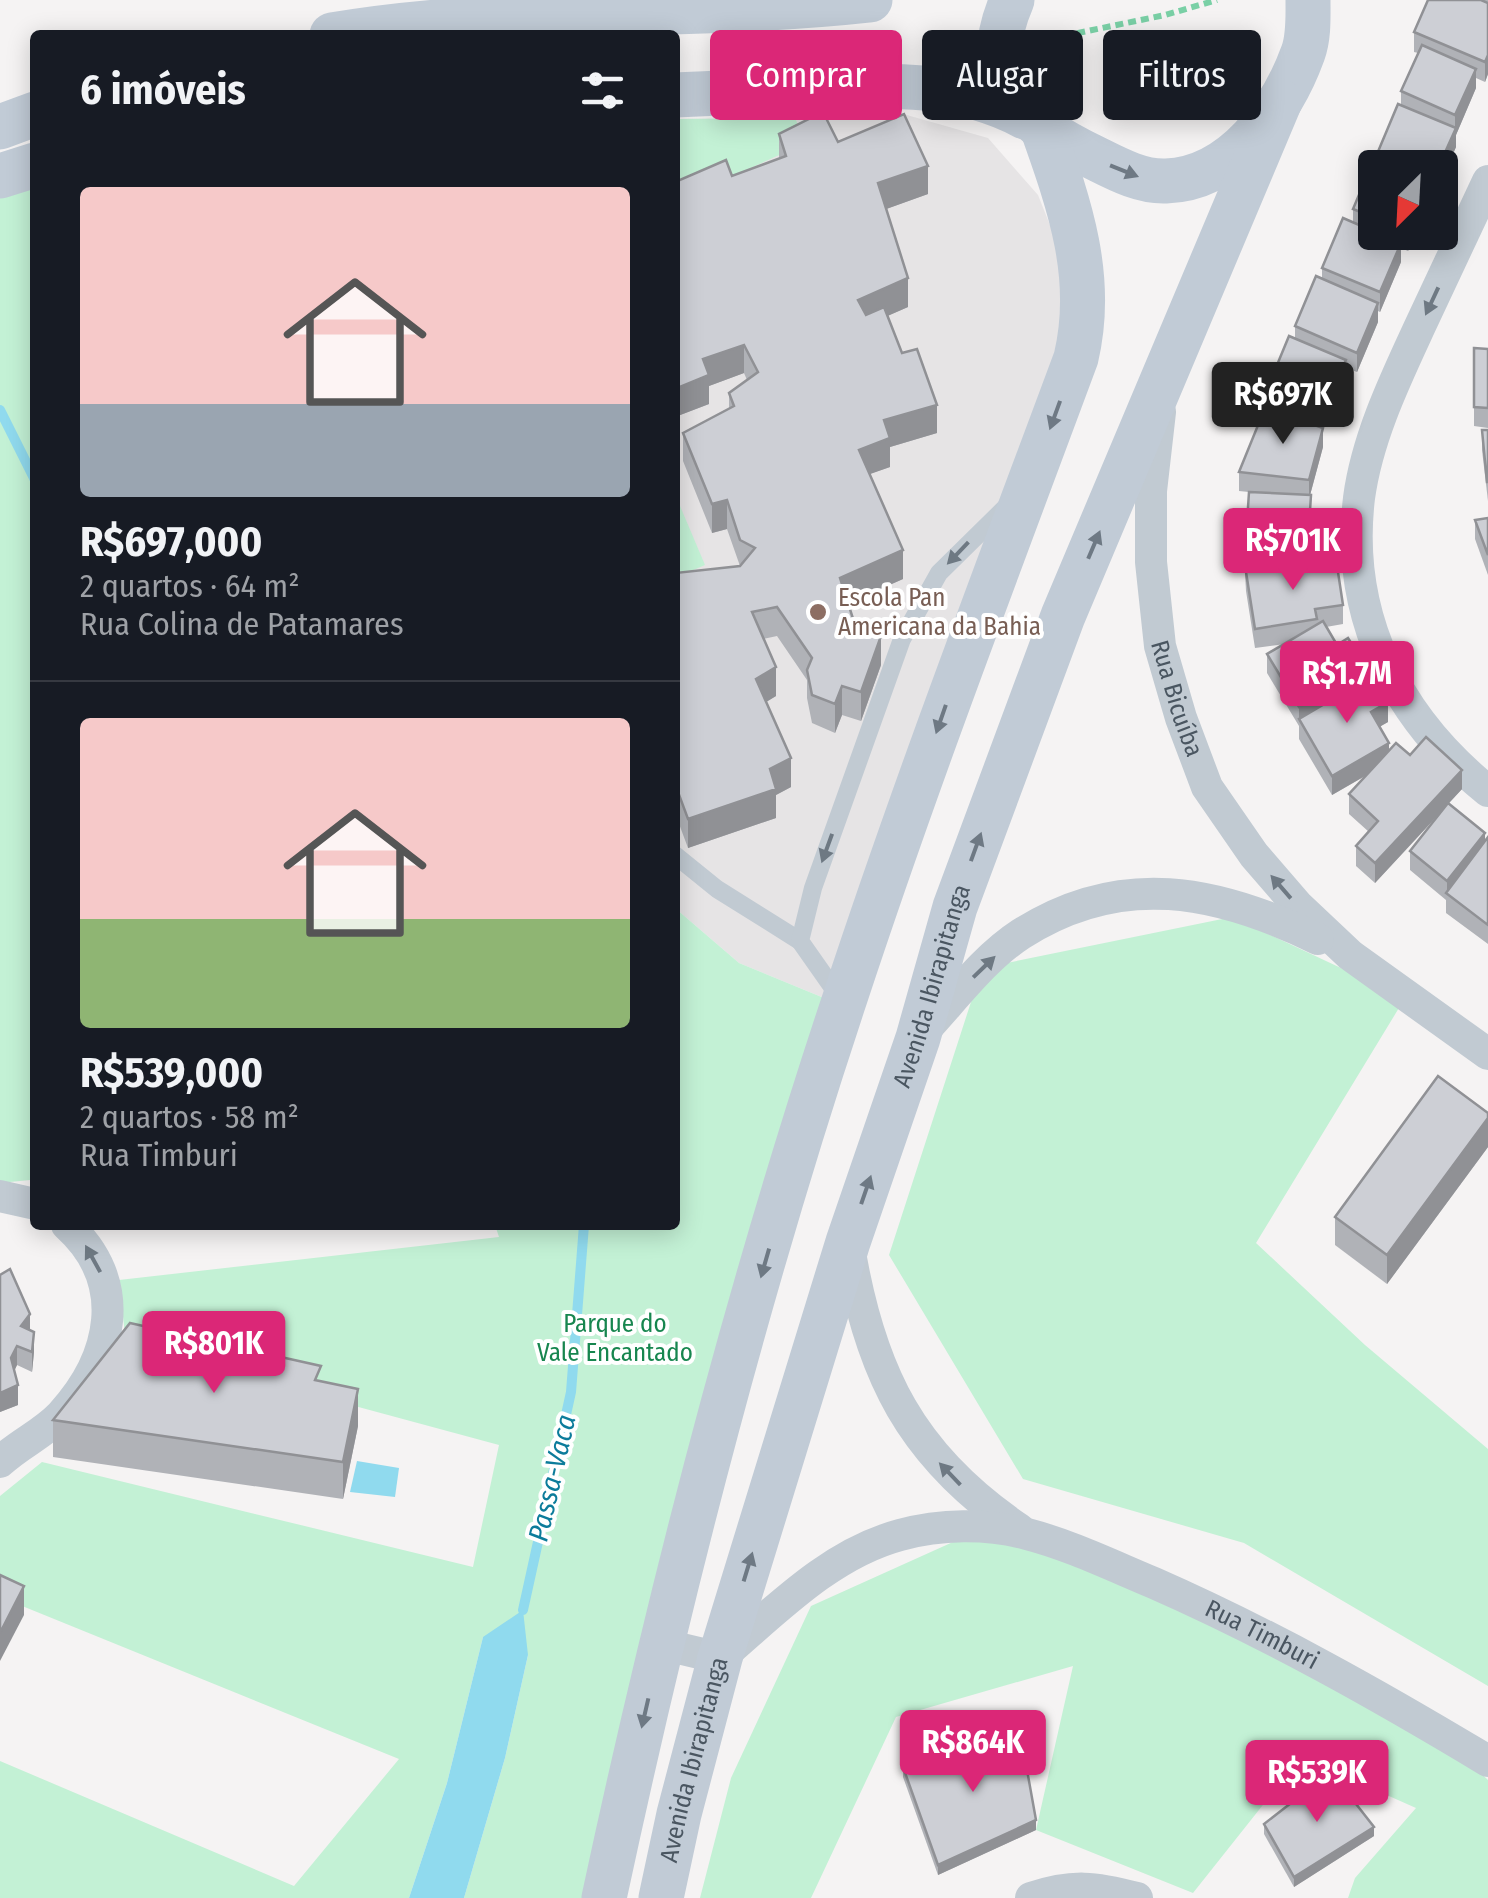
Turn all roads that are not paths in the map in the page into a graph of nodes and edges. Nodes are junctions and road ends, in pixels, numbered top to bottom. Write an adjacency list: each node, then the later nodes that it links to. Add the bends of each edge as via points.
1 (870, 0): 5 (main road)
2 (1012, 0): 9 (main road, via 1001,61 1011,97)
3 (1308, 0): 6 (main road)
4 (1329, 0): 6 (main road)
5 (371, 30)
6 (1304, 50): 8 (main road)
7 (680, 95): 9 (main road, via 937,87 983,97)
8 (1280, 101): 9 (main road, one-way to 8, via 1123,172 1176,180 1232,157); 11 (main road, Avenida Ibirapitanga)
9 (1034, 124): 12 (main road, one-way to 12, via 1072,219 1084,322)
10 (1488, 181): 13 (street, one-way to 13, via 1393,384 1360,497 1357,549 1380,657 1404,703)
11 (1162, 386): 16 (street, Rua Bicuíba, one-way to 11, via 1254,855 1207,787 1181,718 1160,646 1150,562); 18 (main road, Avenida Ibirapitanga, one-way to 11, via 1001,778)
12 (1028, 486): 15 (lane, one-way to 15, via 939,572 902,639); 17 (main road, one-way to 17)
13 (1488, 792)
14 (680, 860): 15 (lane)
15 (800, 941): 17 (lane)
16 (1350, 955): 18 (street, Rua Bicuíba, one-way to 16, via 1019,935 1069,909 1120,895 1168,891 1224,900); 19 (street, Rua Bicuíba)
17 (843, 1002): 26 (main road, one-way to 26)
18 (918, 1038): 23 (main road, Avenida Ibirapitanga, one-way to 18)
19 (1488, 1054)
20 (0, 1196): 21 (street)
21 (30, 1203)
22 (73, 1230): 24 (street, one-way to 22, via 34,1438 85,1386 106,1332 110,1314 102,1276)
23 (848, 1242): 25 (street, Rua Timburi, one-way to 23, via 960,1484 899,1406 863,1315); 27 (main road, Avenida Ibirapitanga, one-way to 23)
24 (3, 1457)
25 (1026, 1534): 27 (street, Rua Timburi, via 938,1526 866,1548 811,1581); 28 (street, Rua Timburi, via 1226,1615)
26 (661, 1644): 27 (street); 29 (main road, one-way to 29)
27 (720, 1658): 30 (main road, Avenida Ibirapitanga)
28 (1488, 1760)
29 (604, 1898)
30 (661, 1898)
31 (1031, 1898): 32 (street, via 1096,1887)
32 (1137, 1898)

